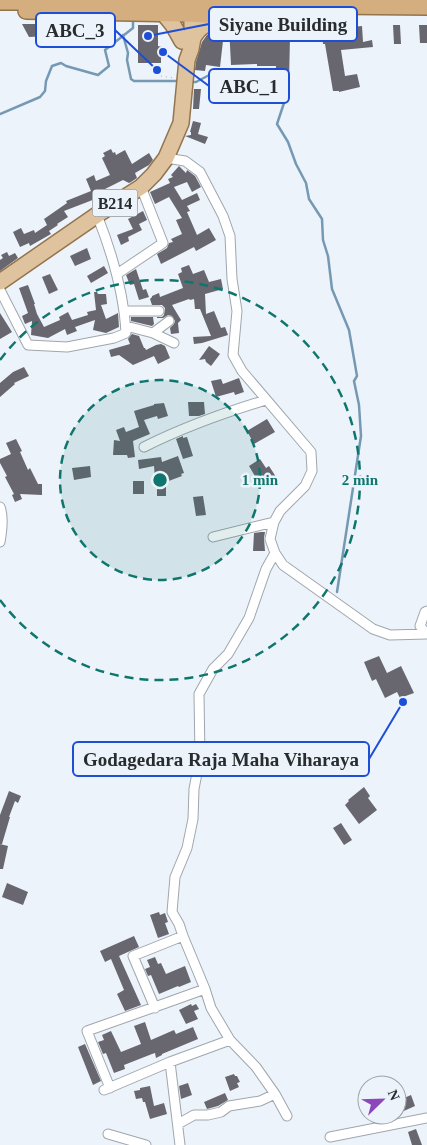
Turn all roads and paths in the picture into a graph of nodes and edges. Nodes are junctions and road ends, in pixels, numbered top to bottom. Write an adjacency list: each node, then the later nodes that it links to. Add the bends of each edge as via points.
1 (0, 2): 2 (highway)
2 (101, 7): 5 (highway); 6 (highway)
3 (427, 7): 4 (highway)
4 (189, 8): 5 (highway); 7 (highway); 9 (main road, B214)
5 (156, 10): 9 (main road)
6 (0, 11)
7 (228, 16): 8 (highway); 9 (main road, via 202,26)
8 (427, 16)
9 (188, 39): 10 (main road, B214)
10 (185, 75): 11 (path); 12 (main road, B214, via 181,123)
11 (161, 76)
12 (166, 158): 13 (main road, B214); 24 (street, via 185,161 200,172 222,216 230,236 237,311 232,355)
13 (141, 187): 14 (main road, B214); 15 (street, via 164,243)
14 (97, 215): 15 (street); 16 (main road, B214)
15 (117, 274): 18 (street)
16 (0, 282)
17 (0, 290): 21 (street, via 28,345 67,347 114,338 126,333)
18 (125, 311): 19 (street); 21 (street)
19 (159, 311)
20 (168, 321): 22 (street)
21 (126, 326): 22 (street)
22 (153, 332): 23 (street)
23 (174, 343)
24 (266, 400): 25 (street, via 230,411); 27 (street, via 311,452 312,471 305,486 280,511)
25 (144, 447)
26 (0, 506): 29 (street)
27 (274, 522): 28 (street); 30 (street, via 270,539)
28 (213, 537)
29 (0, 542)
30 (274, 553): 32 (street, via 283,565 373,629 390,635); 33 (street, via 249,618 199,694 200,758 193,819 187,848 175,877 172,912)
31 (427, 611): 32 (street, via 420,626)
32 (427, 634)
33 (183, 936): 34 (street); 35 (street, via 133,956)
34 (205, 989): 35 (street); 36 (street, via 211,1008)
35 (154, 1008): 37 (street, via 87,1031 107,1089)
36 (230, 1040): 37 (street); 38 (street, via 256,1067)
37 (170, 1062): 41 (street)
38 (275, 1094): 39 (street); 41 (street, via 260,1101 229,1106 221,1112 194,1115)
39 (287, 1116)
40 (427, 1118): 43 (street)
41 (178, 1124): 45 (street)
42 (108, 1134): 44 (street)
43 (330, 1137)
44 (146, 1145)
45 (180, 1145)

